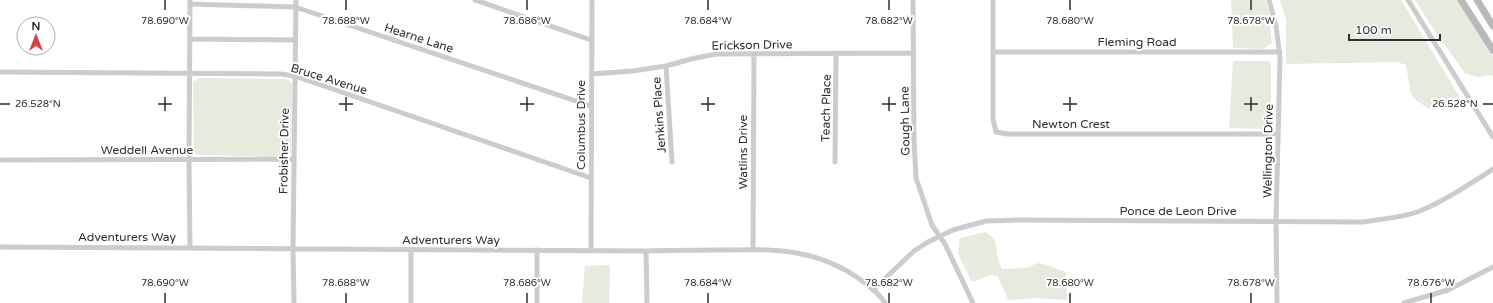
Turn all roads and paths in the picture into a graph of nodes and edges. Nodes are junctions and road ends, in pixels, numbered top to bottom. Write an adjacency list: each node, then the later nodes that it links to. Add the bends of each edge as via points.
1 (296, 0): 11 (street, Frobisher Drive)
2 (475, 0): 15 (street)
3 (592, 0): 15 (street, Columbus Drive)
4 (913, 0): 19 (street, Gough Lane)
5 (993, 0): 17 (street, Newton Crest)
6 (1269, 0): 18 (street, Wellington Drive)
7 (1408, 0): 29 (street)
8 (1461, 0): 16 (main road)
9 (1476, 0): 12 (main road)
10 (190, 2): 11 (street, Hearne Lane); 13 (street)
11 (296, 7): 14 (street, Frobisher Drive); 27 (street, Hearne Lane)
12 (1493, 26)
13 (190, 39): 14 (street); 24 (street)
14 (295, 40): 26 (street, Frobisher Drive)
15 (592, 40): 25 (street, Columbus Drive)
16 (1493, 50)
17 (994, 52): 18 (street, Fleming Road); 28 (street, Newton Crest, via 992,119 996,132)
18 (1280, 52): 28 (street, Wellington Drive)
19 (914, 53): 20 (street, Erickson Drive); 38 (street, Gough Lane, via 916,178 932,225)
20 (836, 54): 21 (street, Erickson Drive); 34 (street, Teach Place)
21 (754, 55): 22 (street, Erickson Drive, via 716,54); 42 (street, Watlins Drive)
22 (666, 66): 25 (street, Erickson Drive); 33 (street, Jenkins Place)
23 (0, 72): 24 (street, Bruce Avenue)
24 (190, 74): 26 (street, Bruce Avenue); 32 (street)
25 (592, 74): 27 (street, Columbus Drive)
26 (295, 76): 30 (street, Frobisher Drive); 36 (street, Bruce Avenue)
27 (591, 106): 36 (street, Columbus Drive)
28 (1278, 134): 37 (street, Wellington Drive)
29 (1493, 136)
30 (294, 159): 32 (street, Weddell Avenue); 41 (street, Frobisher Drive)
31 (0, 160): 32 (street, Weddell Avenue)
32 (189, 160): 40 (street)
33 (672, 162)
34 (835, 162)
35 (1493, 169): 37 (street, Ponce de Leon Drive, via 1462,189 1419,211 1392,218 1362,222)
36 (591, 178): 45 (street, Columbus Drive)
37 (1276, 222): 38 (street, Ponce de Leon Drive, via 986,221); 55 (street, Wellington Drive)
38 (939, 236): 48 (street, Ponce de Leon Drive, via 914,251); 54 (street, Gough Lane)
39 (0, 247): 40 (street, Adventurers Way)
40 (190, 248): 41 (street, Adventurers Way)
41 (293, 248): 43 (street, Adventurers Way); 49 (street, Frobisher Drive)
42 (753, 249): 46 (street, Adventurers Way); 48 (street, Adventurers Way, via 788,250 814,256 849,272)
43 (411, 250): 44 (street, Adventurers Way); 50 (street)
44 (537, 250): 45 (street, Adventurers Way); 51 (street)
45 (591, 250): 46 (street, Adventurers Way)
46 (646, 251): 52 (street)
47 (1493, 267): 56 (street, via 1448,290)
48 (873, 290): 53 (street, Adventurers Way)
49 (294, 303)
50 (411, 303)
51 (537, 303)
52 (647, 303)
53 (885, 303)
54 (973, 303)
55 (1276, 303)
56 (1404, 303)

